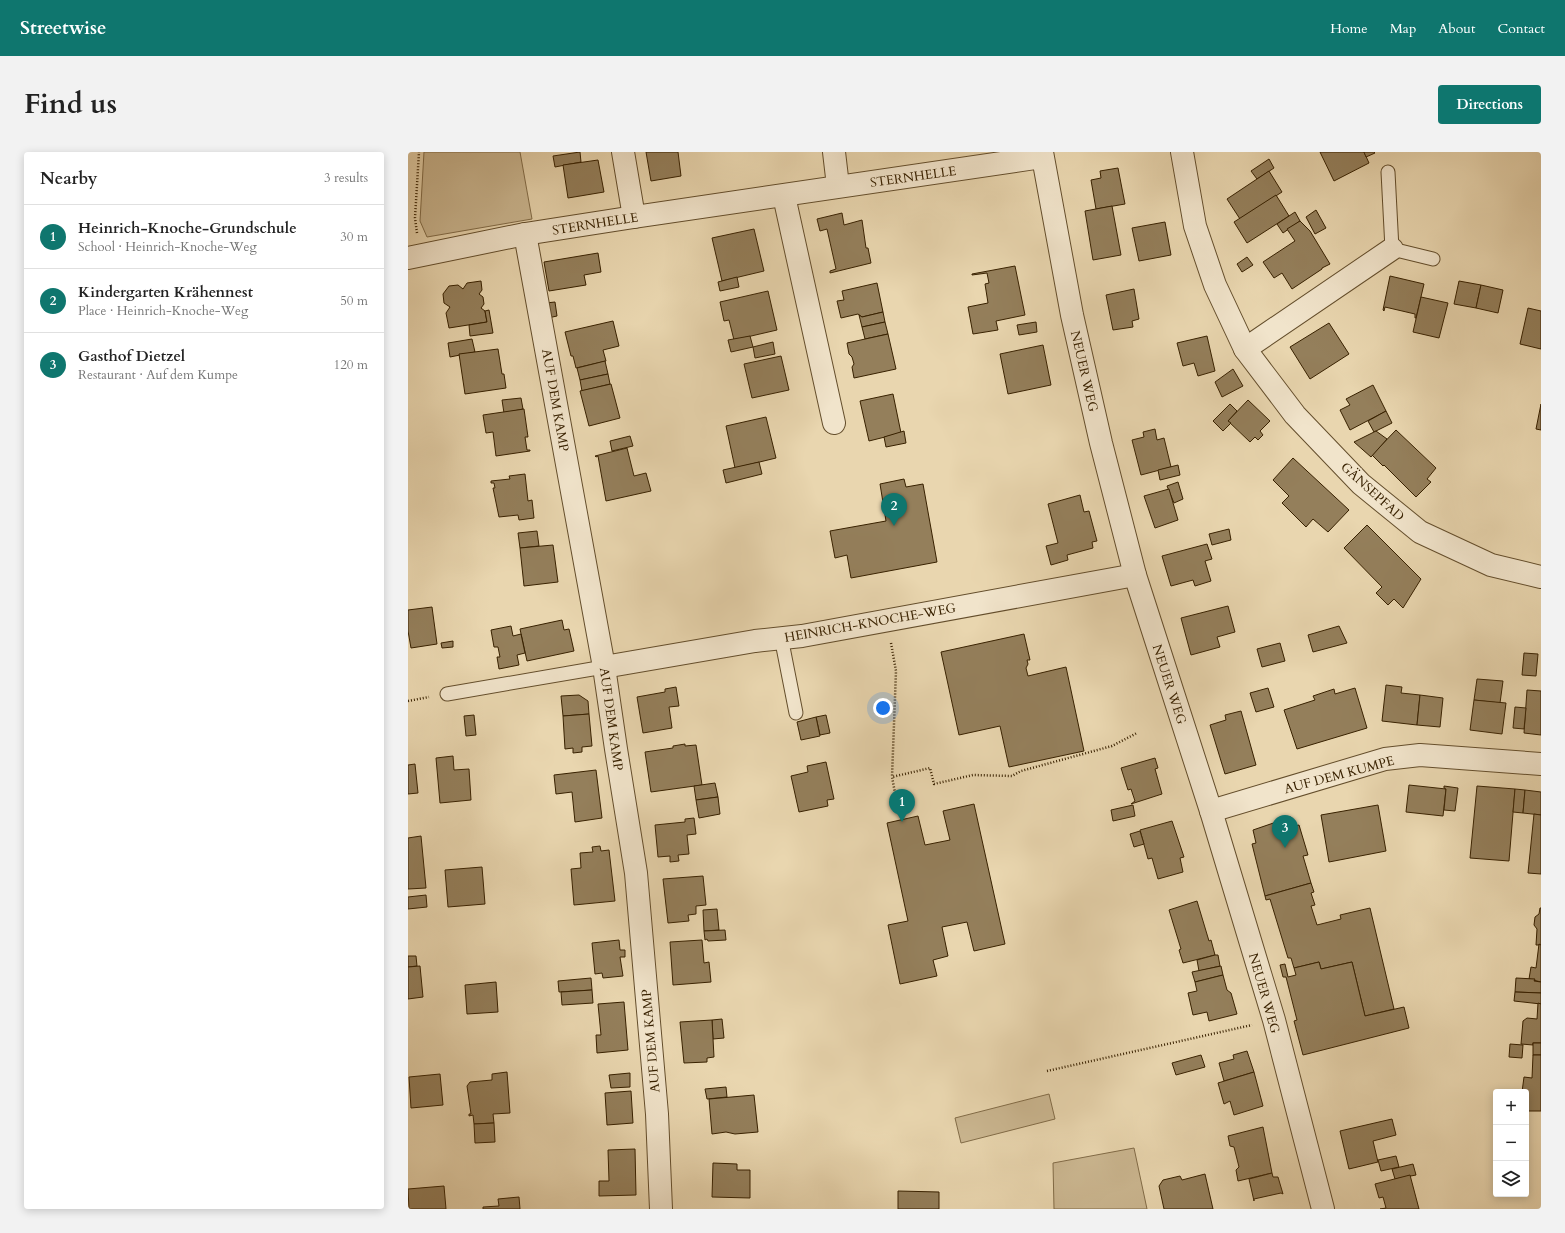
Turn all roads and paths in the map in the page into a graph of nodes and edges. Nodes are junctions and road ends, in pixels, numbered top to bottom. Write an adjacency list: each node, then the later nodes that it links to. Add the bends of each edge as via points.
1 (419, 152): 12 (path)
2 (622, 152): 9 (street)
3 (834, 152): 7 (street)
4 (1182, 152): 14 (street, GÄNSEPFAD, via 1195,226 1215,285)
5 (1042, 155): 7 (street, STERNHELLE); 16 (street, NEUER WEG, via 1077,337)
6 (1388, 172): 11 (lane)
7 (838, 186): 8 (street, STERNHELLE)
8 (784, 196): 9 (street, STERNHELLE); 15 (street)
9 (634, 217): 10 (street, STERNHELLE)
10 (525, 234): 12 (street, STERNHELLE); 20 (street, AUF DEM KAMP)
11 (1392, 249): 13 (lane); 14 (street)
12 (413, 257)
13 (1432, 259)
14 (1245, 349): 17 (street, GÄNSEPFAD, via 1295,415 1361,484 1420,532 1491,565)
15 (834, 423)
16 (1135, 575): 18 (street, HEINRICH-KNOCHE-WEG); 26 (street, NEUER WEG)
17 (1541, 577)
18 (887, 621): 19 (street, HEINRICH-KNOCHE-WEG, via 802,636); 25 (path, via 896,671)
19 (782, 637): 20 (street, HEINRICH-KNOCHE-WEG); 22 (lane)
20 (604, 667): 21 (lane); 30 (street, AUF DEM KAMP, via 636,873 656,1114)
21 (447, 694)
22 (796, 713)
23 (1137, 733): 25 (path, via 1112,746 1012,776 973,775 934,784 930,768)
24 (1541, 764): 26 (street, AUF DEM KUMPE, via 1420,755 1385,759)
25 (892, 777): 27 (path)
26 (1211, 811): 28 (street, NEUER WEG)
27 (899, 814)
28 (1274, 1020): 29 (path); 31 (street, NEUER WEG)
29 (1047, 1071)
30 (661, 1209)
31 (1323, 1209)

